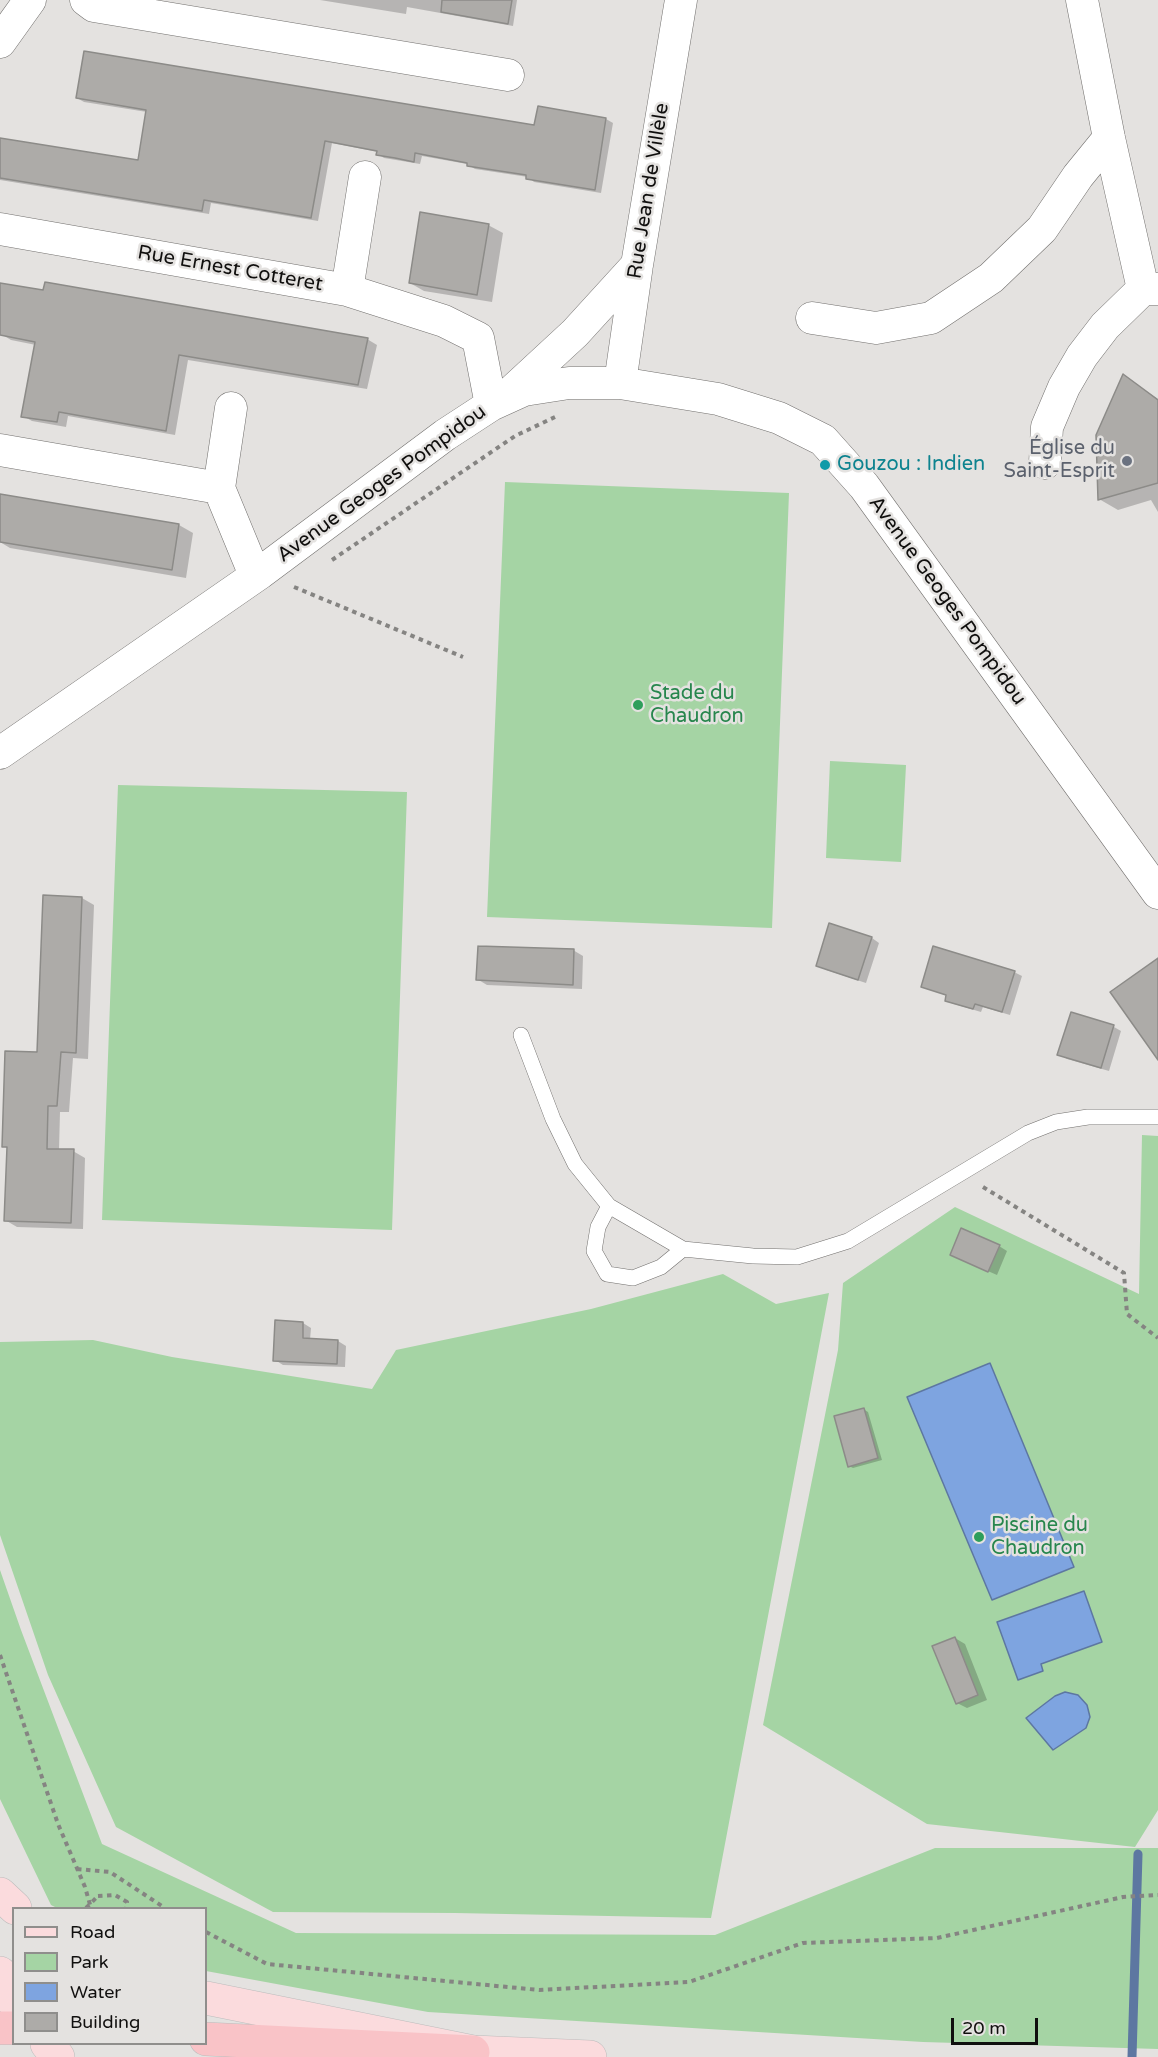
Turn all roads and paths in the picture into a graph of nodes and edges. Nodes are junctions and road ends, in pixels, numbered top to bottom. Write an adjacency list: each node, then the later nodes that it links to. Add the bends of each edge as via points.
1 (30, 0): 5 (street)
2 (86, 0): 6 (street, via 94,6)
3 (681, 0): 10 (street, Rue Jean de Villèle)
4 (1082, 0): 7 (street)
5 (0, 42)
6 (508, 75)
7 (1109, 138): 11 (street); 13 (street, via 1042,229 991,278 931,318 876,328)
8 (365, 177): 12 (street, Rue Ernest Cotteret)
9 (0, 230): 12 (street, Rue Ernest Cotteret)
10 (637, 265): 14 (street, Rue Jean de Villèle); 15 (street, via 575,333)
11 (1151, 289): 19 (street, via 1105,326 1082,356 1047,427)
12 (347, 290): 15 (street, via 444,321 478,338)
13 (812, 318)
14 (620, 383): 15 (street, Avenue Geoges Pompidou, via 569,382 524,390); 26 (street, Avenue Geoges Pompidou, via 718,399 779,418 823,440 864,486)
15 (499, 401): 22 (street, Avenue Geoges Pompidou, via 445,435)
16 (231, 408): 20 (street)
17 (565, 413): 21 (path, via 515,436)
18 (0, 450): 20 (street)
19 (1045, 463)
20 (219, 488): 22 (street, via 252,568)
21 (323, 566)
22 (260, 573): 25 (street, Avenue Geoges Pompidou)
23 (303, 580): 24 (path, via 294,587)
24 (463, 657)
25 (0, 753)
26 (1154, 884)
27 (521, 1035): 30 (lane, via 575,1164)
28 (1158, 1117): 29 (lane, via 1088,1117 1056,1122 1029,1133)
29 (962, 1174): 31 (lane, via 848,1241 797,1257); 32 (path, via 1124,1273 1127,1314)
30 (609, 1206): 31 (lane); 31 (lane, via 598,1227 594,1251 607,1274 633,1278 661,1267)
31 (683, 1249)
32 (1158, 1338)
33 (0, 1655): 34 (path)
34 (77, 1869): 39 (path); 41 (path, via 110,1872)
35 (0, 1894): 37 (main road)
36 (1158, 1895): 42 (path, via 1123,1896 937,1938 803,1944 689,1982 539,1990 267,1964)
37 (14, 1907)
38 (87, 1907): 40 (path, bridge, via 98,1896 115,1895 127,1902)
39 (91, 1907)
40 (126, 1907)
41 (163, 1907)
42 (207, 1933)
43 (0, 1973): 44 (main road)
44 (12, 1998)
45 (207, 1998): 48 (main road)
46 (207, 2039): 48 (highway)
47 (49, 2045): 49 (main road)
48 (473, 2052): 50 (main road)
49 (58, 2057)
50 (590, 2057)

